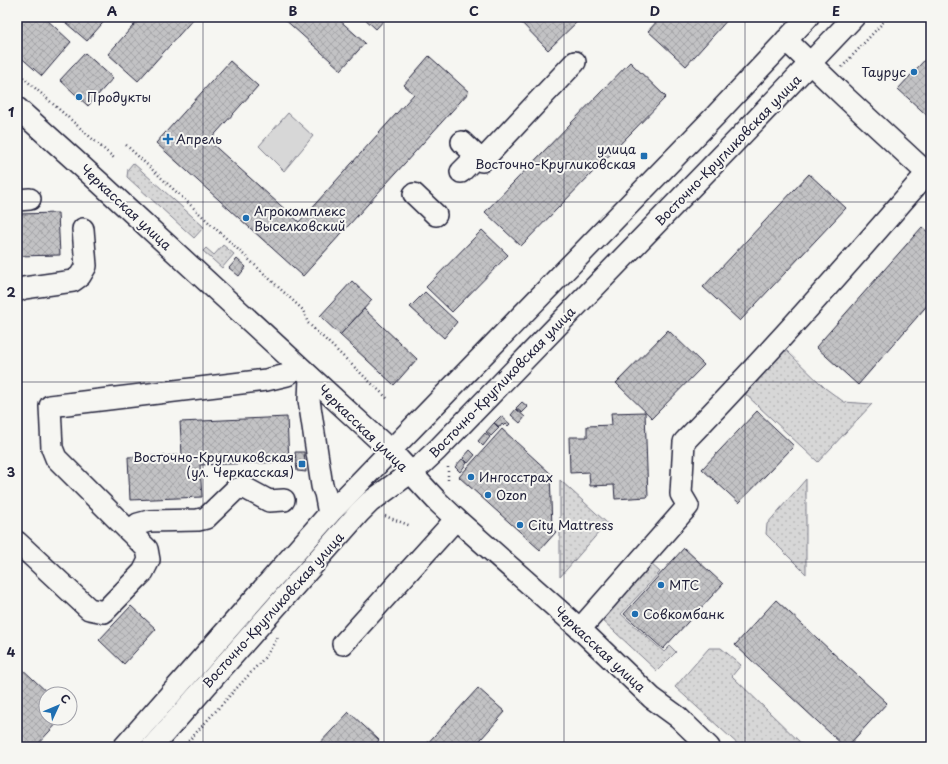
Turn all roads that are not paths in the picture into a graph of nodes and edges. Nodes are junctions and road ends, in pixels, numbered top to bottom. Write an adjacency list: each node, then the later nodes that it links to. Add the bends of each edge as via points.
1 (808, 17): 3 (street, Восточно-Кругликовская улица)
2 (854, 17): 5 (street, Восточно-Кругликовская улица)
3 (786, 40): 5 (street); 13 (street, Восточно-Кругликовская улица)
4 (575, 62): 7 (street, via 482,161 469,149)
5 (810, 64): 14 (street, Восточно-Кругликовская улица, via 440,447); 20 (street, via 927,173 753,370 684,442 681,494 688,506)
6 (17, 108): 12 (street, Черкасская улица)
7 (461, 172)
8 (414, 194): 9 (street)
9 (436, 215)
10 (83, 229): 11 (street, via 86,266 80,276 73,281)
11 (17, 291)
12 (304, 372): 13 (street, Черкасская улица); 16 (street, via 322,486); 18 (street, via 266,380 50,406 52,448 56,458)
13 (390, 451): 14 (street, Черкасская улица); 16 (street, Восточно-Кругликовская улица)
14 (411, 473): 17 (street, Черкасская улица); 23 (street, Восточно-Кругликовская улица, via 370,502 359,513)
15 (284, 500): 18 (street, via 269,502 245,488 236,489 206,518 149,521 138,524)
16 (329, 514): 22 (street, Восточно-Кругликовская улица)
17 (456, 519): 20 (street, Черкасская улица); 21 (street)
18 (130, 531): 19 (street, via 147,549 149,560 143,572 104,612 89,609)
19 (17, 542)
20 (580, 629): 24 (street, Черкасская улица, via 652,698 678,717)
21 (343, 644)
22 (124, 747)
23 (152, 747)
24 (709, 747)

